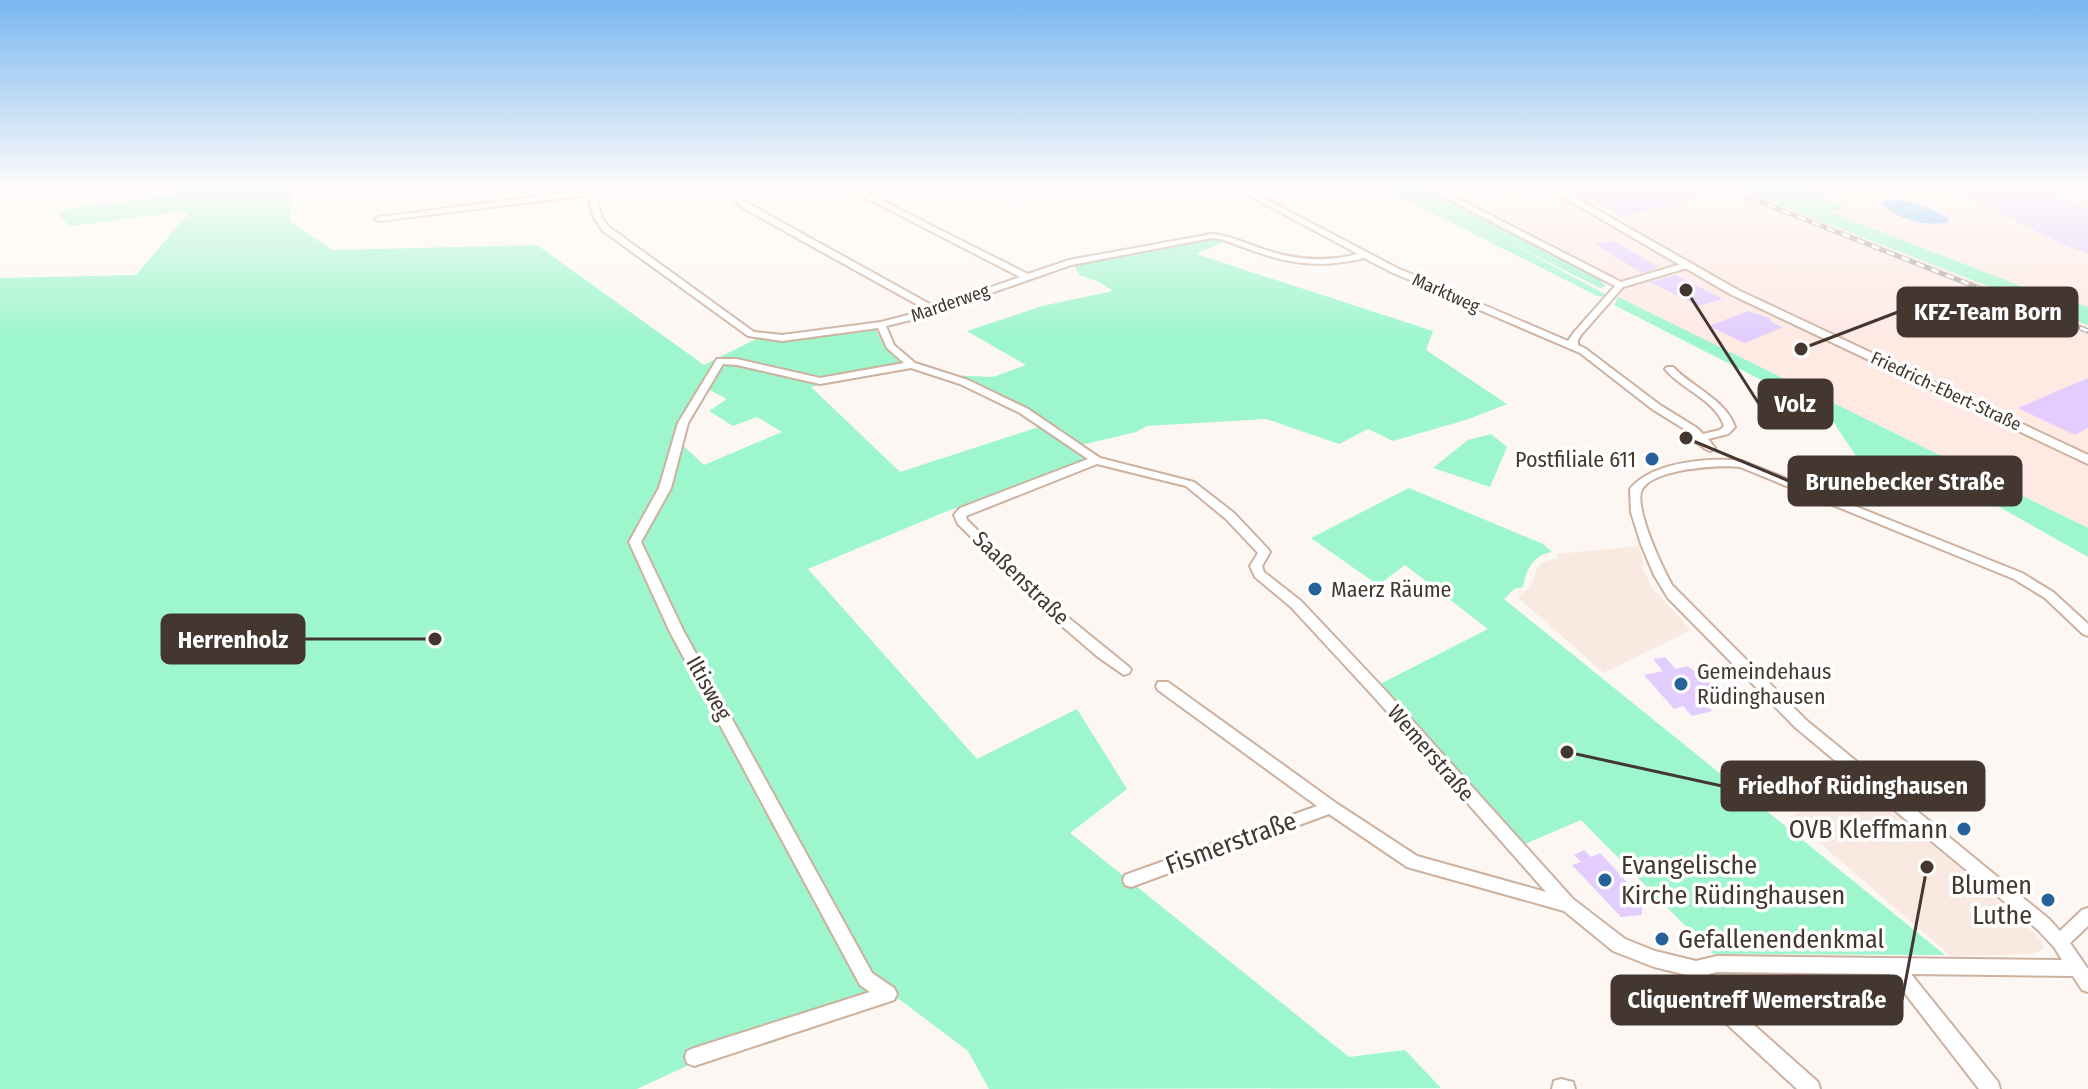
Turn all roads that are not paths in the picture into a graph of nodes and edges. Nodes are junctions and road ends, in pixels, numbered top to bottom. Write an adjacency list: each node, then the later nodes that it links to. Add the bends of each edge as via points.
1 (618, 238): 14 (street, Marderweg, via 751,334 800,337)
2 (803, 238): 13 (street)
3 (950, 238): 11 (street)
4 (1202, 238): 11 (street, Marderweg, via 1069,263)
5 (1218, 238): 9 (street, Marderweg, via 1294,263)
6 (1333, 238): 9 (street, Marktweg)
7 (1528, 238): 12 (street)
8 (1636, 238): 10 (street, Friedrich-Ebert-Straße)
9 (1365, 255): 15 (street, Marktweg)
10 (1684, 266): 12 (street); 21 (street, Friedrich-Ebert-Straße)
11 (1027, 277): 13 (street, Marderweg)
12 (1620, 285): 15 (street, via 1578,333)
13 (932, 309): 14 (street, Marderweg)
14 (881, 325): 16 (street, Wemerstraße, via 890,346)
15 (1573, 347): 18 (street, Marktweg)
16 (912, 365): 19 (street, Wemerstraße, via 990,393); 34 (street, Iltisweg, via 820,381 720,361 683,423 665,488 635,542 677,632 866,979 888,994)
17 (1670, 369): 18 (street, via 1729,420 1724,432)
18 (1702, 442): 20 (street, Marktweg)
19 (1096, 460): 23 (street, Saaßenstraße, via 960,515 1032,590); 27 (street, Wemerstraße, via 1190,484 1271,553 1256,566 1259,574 1296,604)
20 (1728, 460): 22 (street, Marktweg, via 1980,562); 29 (street, via 1662,472 1636,488 1635,503 1667,589 1801,724)
21 (2088, 460)
22 (2088, 631)
23 (1124, 670)
24 (1163, 686): 25 (street, Fismerstraße)
25 (1331, 807): 26 (street, Fismerstraße); 27 (street, Fismerstraße, via 1413,862)
26 (1131, 880)
27 (1567, 904): 32 (street, Wemerstraße, via 1619,945)
28 (2088, 915): 29 (street)
29 (2060, 942): 31 (street)
30 (1895, 967): 31 (street, Wemerstraße); 32 (street, Wemerstraße, via 1717,964); 36 (street)
31 (2076, 968): 33 (street)
32 (1696, 969): 35 (street, via 1722,1008)
33 (2088, 984)
34 (694, 1057)
35 (1811, 1089)
36 (1991, 1089)

